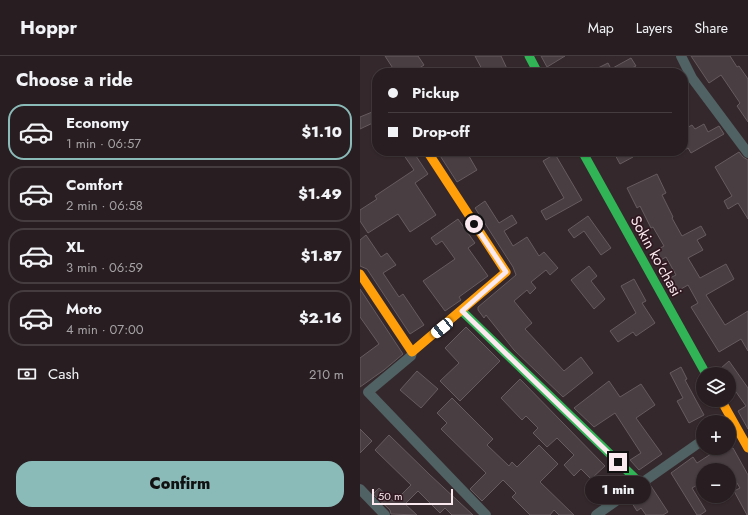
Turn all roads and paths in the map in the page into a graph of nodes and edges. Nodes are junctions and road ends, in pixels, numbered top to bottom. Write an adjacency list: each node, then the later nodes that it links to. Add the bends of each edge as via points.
1 (528, 56): 3 (street)
2 (681, 56): 4 (street)
3 (535, 68)
4 (687, 68)
5 (688, 70): 6 (street)
6 (748, 153)
7 (430, 156): 10 (street, via 506,272)
8 (585, 156): 12 (street, Sokin ko'chasi)
9 (360, 274): 11 (street)
10 (462, 311): 11 (street); 16 (street)
11 (412, 352): 19 (street, via 411,356 368,392)
12 (702, 367)
13 (736, 430): 15 (street)
14 (696, 445): 16 (street)
15 (748, 448)
16 (641, 484): 20 (street)
17 (360, 489): 18 (street)
18 (385, 515)
19 (486, 515)
20 (596, 515)

